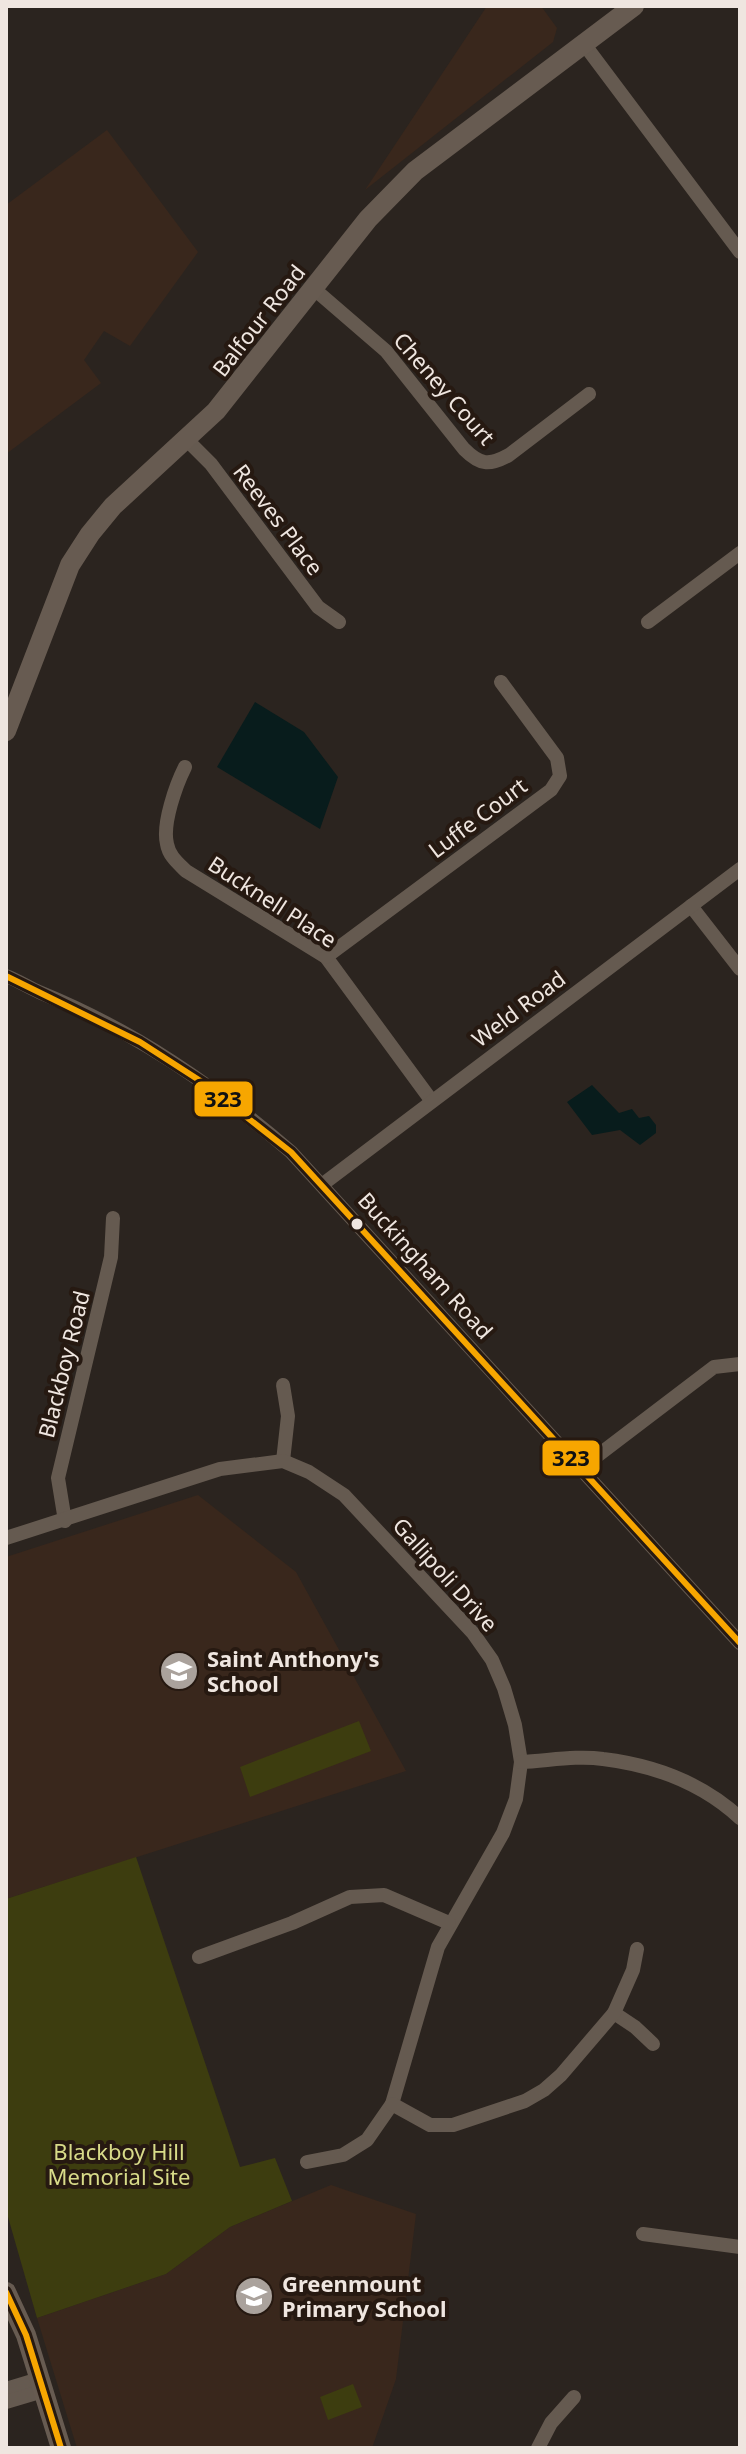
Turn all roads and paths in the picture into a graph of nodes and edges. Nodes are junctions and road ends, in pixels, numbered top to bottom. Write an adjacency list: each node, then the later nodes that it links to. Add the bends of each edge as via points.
1 (634, 6): 2 (main road, Balfour Road)
2 (584, 44): 3 (street); 4 (main road, Balfour Road, via 415,171)
3 (740, 252)
4 (313, 288): 5 (street, Cheney Court, via 386,351 474,460 495,463 509,455); 6 (main road, Balfour Road, via 216,411)
5 (589, 394)
6 (186, 439): 8 (street, Reeves Place, via 211,464 318,607); 11 (main road, Balfour Road, via 113,506 70,565)
7 (740, 553): 9 (street)
8 (339, 622)
9 (648, 622)
10 (501, 682): 15 (street, Luffe Court, via 557,758 560,776 551,790)
11 (6, 731)
12 (185, 767): 15 (street, Bucknell Place, via 173,791 166,842 172,857 186,871)
13 (740, 869): 14 (street, Weld Road)
14 (691, 906): 16 (street); 20 (street, Weld Road)
15 (326, 957): 20 (street, Bucknell Place)
16 (740, 969)
17 (6, 976): 19 (street, Buckingham Road)
18 (6, 986): 19 (street, Buckingham Road)
19 (23, 986): 21 (street, Buckingham Road, via 107,1022 181,1066 255,1122)
20 (431, 1100): 21 (street, Weld Road)
21 (323, 1184): 26 (street, Buckingham Road)
22 (113, 1218): 27 (street, Blackboy Road, via 111,1257 58,1478)
23 (740, 1364): 26 (street, via 714,1367)
24 (283, 1385): 25 (street, via 288,1416)
25 (283, 1461): 27 (street, via 220,1469); 30 (street, Gallipoli Drive, via 344,1495 473,1633 504,1688)
26 (580, 1469): 29 (street, Buckingham Road)
27 (65, 1521): 28 (street)
28 (6, 1538)
29 (740, 1643)
30 (521, 1762): 31 (street, via 601,1758 657,1770 694,1785); 32 (street, Gallipoli Drive, via 516,1799 503,1833)
31 (740, 1818)
32 (449, 1923): 34 (street, via 384,1895 350,1897); 37 (street, Gallipoli Drive)
33 (637, 1949): 35 (street)
34 (199, 1957)
35 (614, 2013): 36 (street); 37 (street, via 561,2075 525,2101 453,2125 430,2125)
36 (653, 2044)
37 (392, 2104): 38 (street, Gallipoli Drive, via 367,2140 343,2155)
38 (307, 2162)
39 (643, 2234): 40 (street)
40 (740, 2247)
41 (6, 2294): 42 (main road, via 26,2335)
42 (36, 2386): 43 (street); 45 (street); 46 (main road); 47 (main road)
43 (6, 2389)
44 (574, 2397): 48 (street)
45 (6, 2402)
46 (50, 2448)
47 (61, 2448)
48 (538, 2448)

